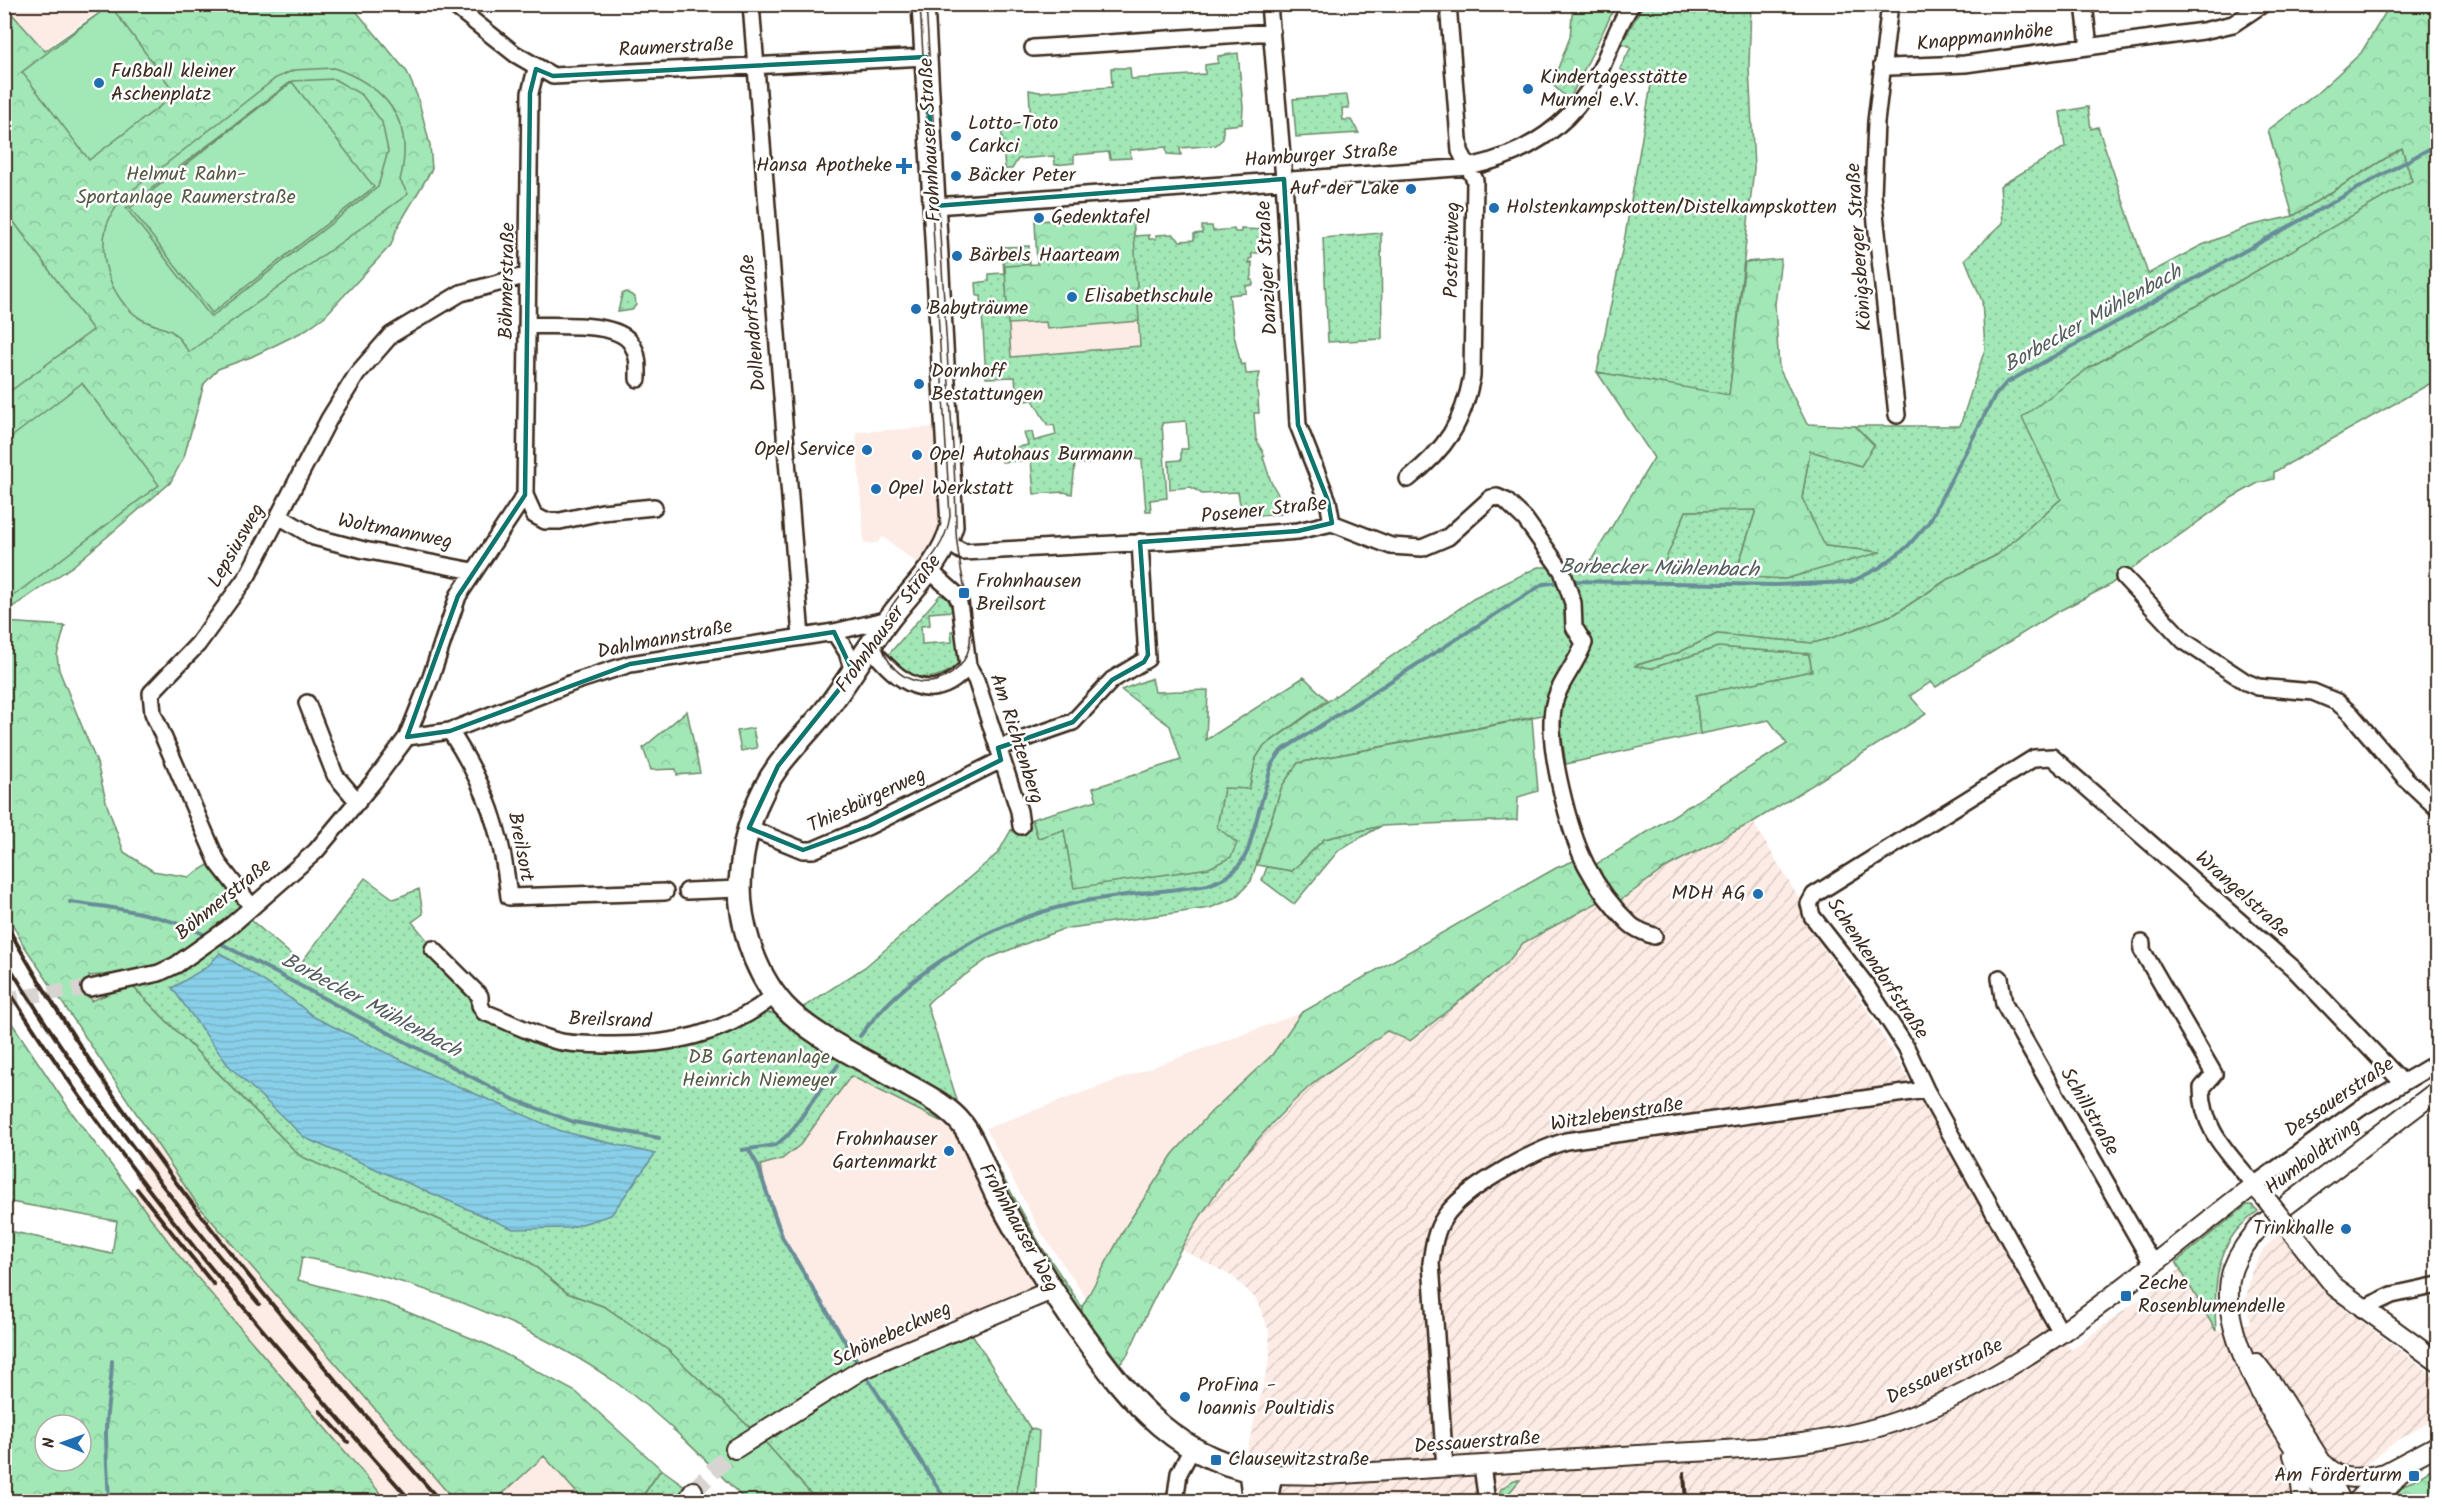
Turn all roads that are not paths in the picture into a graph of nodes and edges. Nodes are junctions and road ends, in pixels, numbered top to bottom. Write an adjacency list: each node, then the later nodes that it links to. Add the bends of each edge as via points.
1 (452, 4): 16 (street, Raumerstraße)
2 (751, 4): 14 (street, Dollendorfstraße)
3 (923, 4): 13 (main road, Frohnhauser Straße)
4 (1269, 4): 10 (street, Danziger Straße)
5 (1448, 4): 17 (street, Postreitweg, via 1460,151)
6 (1632, 4): 17 (street, Hamburger Straße, via 1589,92 1575,111 1543,139 1512,155)
7 (1890, 4): 15 (street, Königsberger Straße)
8 (2084, 4): 11 (street)
9 (2263, 4): 11 (street, Knappmannhöhe, via 2233,24 2218,28)
10 (1272, 32): 12 (street); 18 (street, Danziger Straße)
11 (2089, 47): 15 (street, Knappmannhöhe, via 1965,64)
12 (1033, 48)
13 (926, 57): 14 (street, Raumerstraße); 19 (main road, Frohnhauser Straße)
14 (754, 64): 16 (street, Raumerstraße, via 553,76); 36 (street, Dollendorfstraße)
15 (1882, 65): 23 (street, Königsberger Straße, via 1873,195)
16 (536, 69): 20 (street, Böhmerstraße, via 530,93)
17 (1469, 167): 18 (street, Hamburger Straße); 24 (street, Postreitweg, via 1475,180 1472,376 1466,405 1440,451)
18 (1284, 179): 19 (street, Hamburger Straße); 28 (street, Danziger Straße, via 1299,425 1328,501)
19 (935, 206): 29 (main road, Frohnhauser Straße, via 953,518)
20 (528, 275): 21 (street, Böhmerstraße); 27 (street, Lepsiusweg, via 461,293 391,334 357,374 329,419)
21 (528, 325): 22 (street, via 598,327 623,336 635,352); 25 (street, Böhmerstraße)
22 (638, 379)
23 (1897, 415)
24 (1408, 479)
25 (525, 495): 26 (street, via 534,515 545,521); 32 (street, Böhmerstraße)
26 (654, 507)
27 (279, 516): 32 (street, Woltmannweg, via 314,537); 52 (street, Lepsiusweg, via 225,610 151,693 153,713 218,863)
28 (1332, 523): 30 (street, Posener Straße, via 1298,531); 53 (street, Posener Straße, via 1391,546 1422,548 1448,537 1491,498 1506,501 1525,519 1562,572 1573,603 1574,627 1584,643 1562,682 1553,709 1560,782 1577,844 1607,898 1631,926)
29 (947, 542): 30 (street, Posener Straße, via 963,552); 31 (main road, Frohnhauser Straße)
30 (1140, 542): 43 (street, Thiesbürgerweg, via 1147,659 1112,680 1073,722)
31 (929, 570): 34 (main road, Frohnhauser Straße); 38 (street, Am Richtenberg, via 960,602)
32 (473, 571): 42 (street, Böhmerstraße, via 448,620)
33 (2124, 577): 46 (street, via 2184,641 2246,682 2258,687 2313,692 2337,702)
34 (889, 619): 35 (street, Dahlmannstraße); 37 (main road, Frohnhauser Straße)
35 (834, 632): 36 (street, Dahlmannstraße); 39 (street, via 847,652)
36 (801, 637): 41 (street, Dahlmannstraße, via 606,670)
37 (870, 646): 38 (street, Am Richtenberg, via 894,675 918,686 947,682); 39 (main road, Frohnhauser Straße)
38 (968, 666): 43 (street, Am Richtenberg)
39 (853, 672): 48 (main road, Frohnhauser Straße, via 778,766)
40 (307, 703): 45 (street, via 335,775)
41 (450, 731): 42 (street, Dahlmannstraße); 51 (street, Breilsort, via 487,796 501,842 509,897)
42 (407, 737): 45 (street, Böhmerstraße)
43 (1000, 754): 47 (street, Am Richtenberg); 48 (street, Thiesbürgerweg, via 869,826 813,850 803,850)
44 (2042, 756): 60 (street, Wrangelstraße, via 2052,757 2294,969); 61 (street, Schenkendorfstraße, via 1814,895 1809,904 1812,916 1866,985 1900,1038)
45 (358, 802): 52 (street, Böhmerstraße, via 316,851)
46 (2438, 809)
47 (1021, 826)
48 (749, 828): 49 (main road, Frohnhauser Straße)
49 (740, 889): 50 (street); 58 (main road, Frohnhauser Straße, via 750,944)
50 (687, 891)
51 (665, 892)
52 (252, 908): 57 (street, Böhmerstraße, via 206,945 159,973)
53 (1654, 936)
54 (2142, 943): 63 (street, via 2142,950 2214,1074 2202,1088 2202,1109 2208,1125)
55 (433, 949): 58 (street, Breilsrand, via 480,996 484,1012 556,1041 576,1044 652,1045 691,1039 754,1011)
56 (2000, 978): 64 (street, Schillstraße, via 2004,1004)
57 (90, 988)
58 (775, 995): 66 (main road, Frohnhauser Weg, via 810,1027 942,1105 962,1125 995,1193)
59 (2438, 1062): 60 (street, Dessauerstraße)
60 (2402, 1082): 63 (street, Dessauerstraße)
61 (1926, 1090): 68 (street, Schenkendorfstraße); 78 (street, Witzlebenstraße, via 1566,1142 1541,1149 1470,1193 1443,1219 1431,1263)
62 (2438, 1090): 69 (street, Humboldtring, via 2260,1225 2248,1240 2233,1269 2228,1292 2229,1317)
63 (2254, 1185): 64 (street, Dessauerstraße); 67 (street, bridge, via 2335,1287)
64 (2152, 1263): 68 (street, Dessauerstraße)
65 (2438, 1286): 67 (street, via 2392,1295)
66 (1052, 1290): 73 (street, Schönebeckweg, via 861,1370); 74 (main road, Frohnhauser Weg, via 1129,1396)
67 (2362, 1309): 70 (street)
68 (2061, 1333): 77 (street, Dessauerstraße, via 1972,1387 1885,1425 1783,1447)
69 (2240, 1343): 71 (street, Humboldtring); 75 (street, Humboldtring, via 2273,1385)
70 (2438, 1362)
71 (2288, 1439): 85 (street); 86 (street, Humboldtring, via 2312,1471)
72 (2438, 1445): 76 (street)
73 (735, 1449)
74 (1192, 1449): 79 (main road, Frohnhauser Weg); 81 (street, via 1179,1473)
75 (2321, 1461): 80 (street, via 2331,1471 2350,1479); 87 (street, Humboldtring)
76 (2408, 1462): 80 (street); 89 (street)
77 (1482, 1466): 78 (street, Dessauerstraße); 84 (street)
78 (1445, 1468): 79 (street, Dessauerstraße, via 1314,1476)
79 (1260, 1473): 82 (main road); 83 (main road)
80 (2385, 1473): 88 (street)
81 (1175, 1502)
82 (1254, 1502)
83 (1266, 1502)
84 (1486, 1502)
85 (2304, 1502)
86 (2327, 1502)
87 (2342, 1502)
88 (2356, 1502)
89 (2377, 1502)

